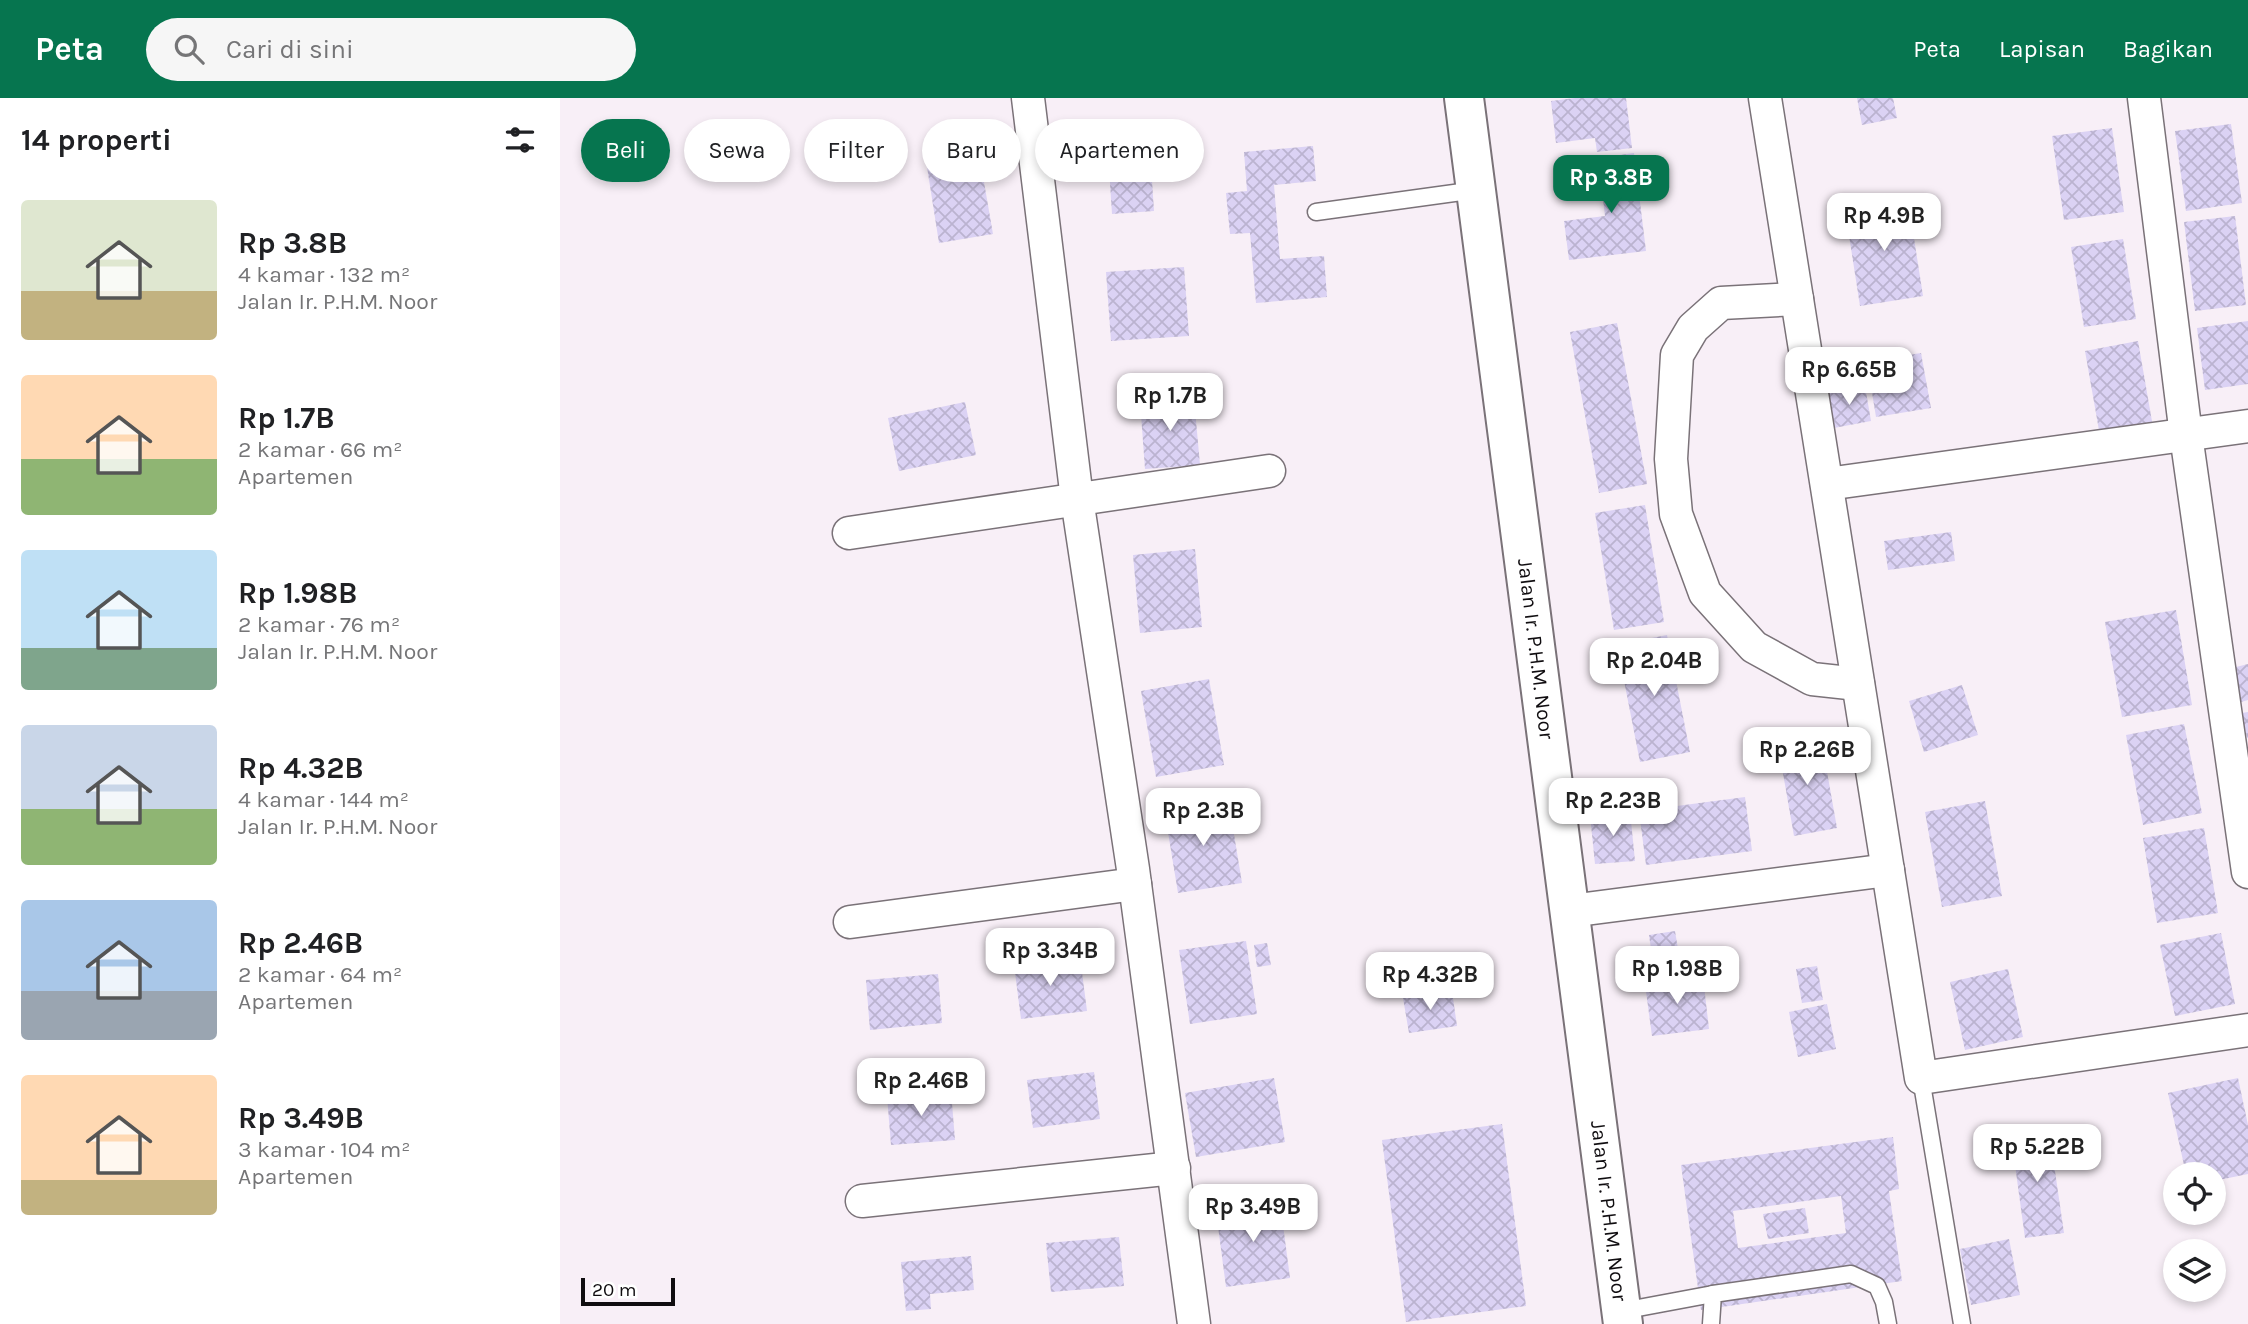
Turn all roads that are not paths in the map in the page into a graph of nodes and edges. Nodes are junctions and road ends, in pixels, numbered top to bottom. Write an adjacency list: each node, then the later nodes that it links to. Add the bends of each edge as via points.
1 (1028, 98): 12 (street)
2 (1464, 98): 5 (main road, Jalan Ir. P.H.M. Noor)
3 (1765, 98): 7 (street)
4 (2144, 98): 9 (street)
5 (1476, 190): 6 (lane); 18 (main road, Jalan Ir. P.H.M. Noor)
6 (1316, 212)
7 (1797, 299): 11 (street); 14 (street, via 1721,303 1693,328 1677,355 1671,459 1676,514 1704,593 1754,647 1812,679)
8 (2248, 426): 9 (street)
9 (2186, 435): 11 (street); 16 (street)
10 (1269, 471): 12 (street)
11 (1827, 484): 14 (street)
12 (1077, 499): 13 (street); 17 (street)
13 (849, 533)
14 (1858, 684): 15 (street)
15 (1888, 870): 18 (street); 21 (street)
16 (2248, 872)
17 (1135, 884): 19 (street); 22 (street)
18 (1570, 911): 25 (main road, Jalan Ir. P.H.M. Noor)
19 (850, 922)
20 (2248, 1030): 21 (street)
21 (1922, 1078): 29 (lane)
22 (1174, 1168): 23 (street); 26 (street)
23 (862, 1201)
24 (1713, 1294): 25 (lane); 27 (lane); 28 (lane, via 1851,1274 1877,1286)
25 (1623, 1318)
26 (1194, 1324)
27 (1711, 1324)
28 (1888, 1324)
29 (1962, 1324)

